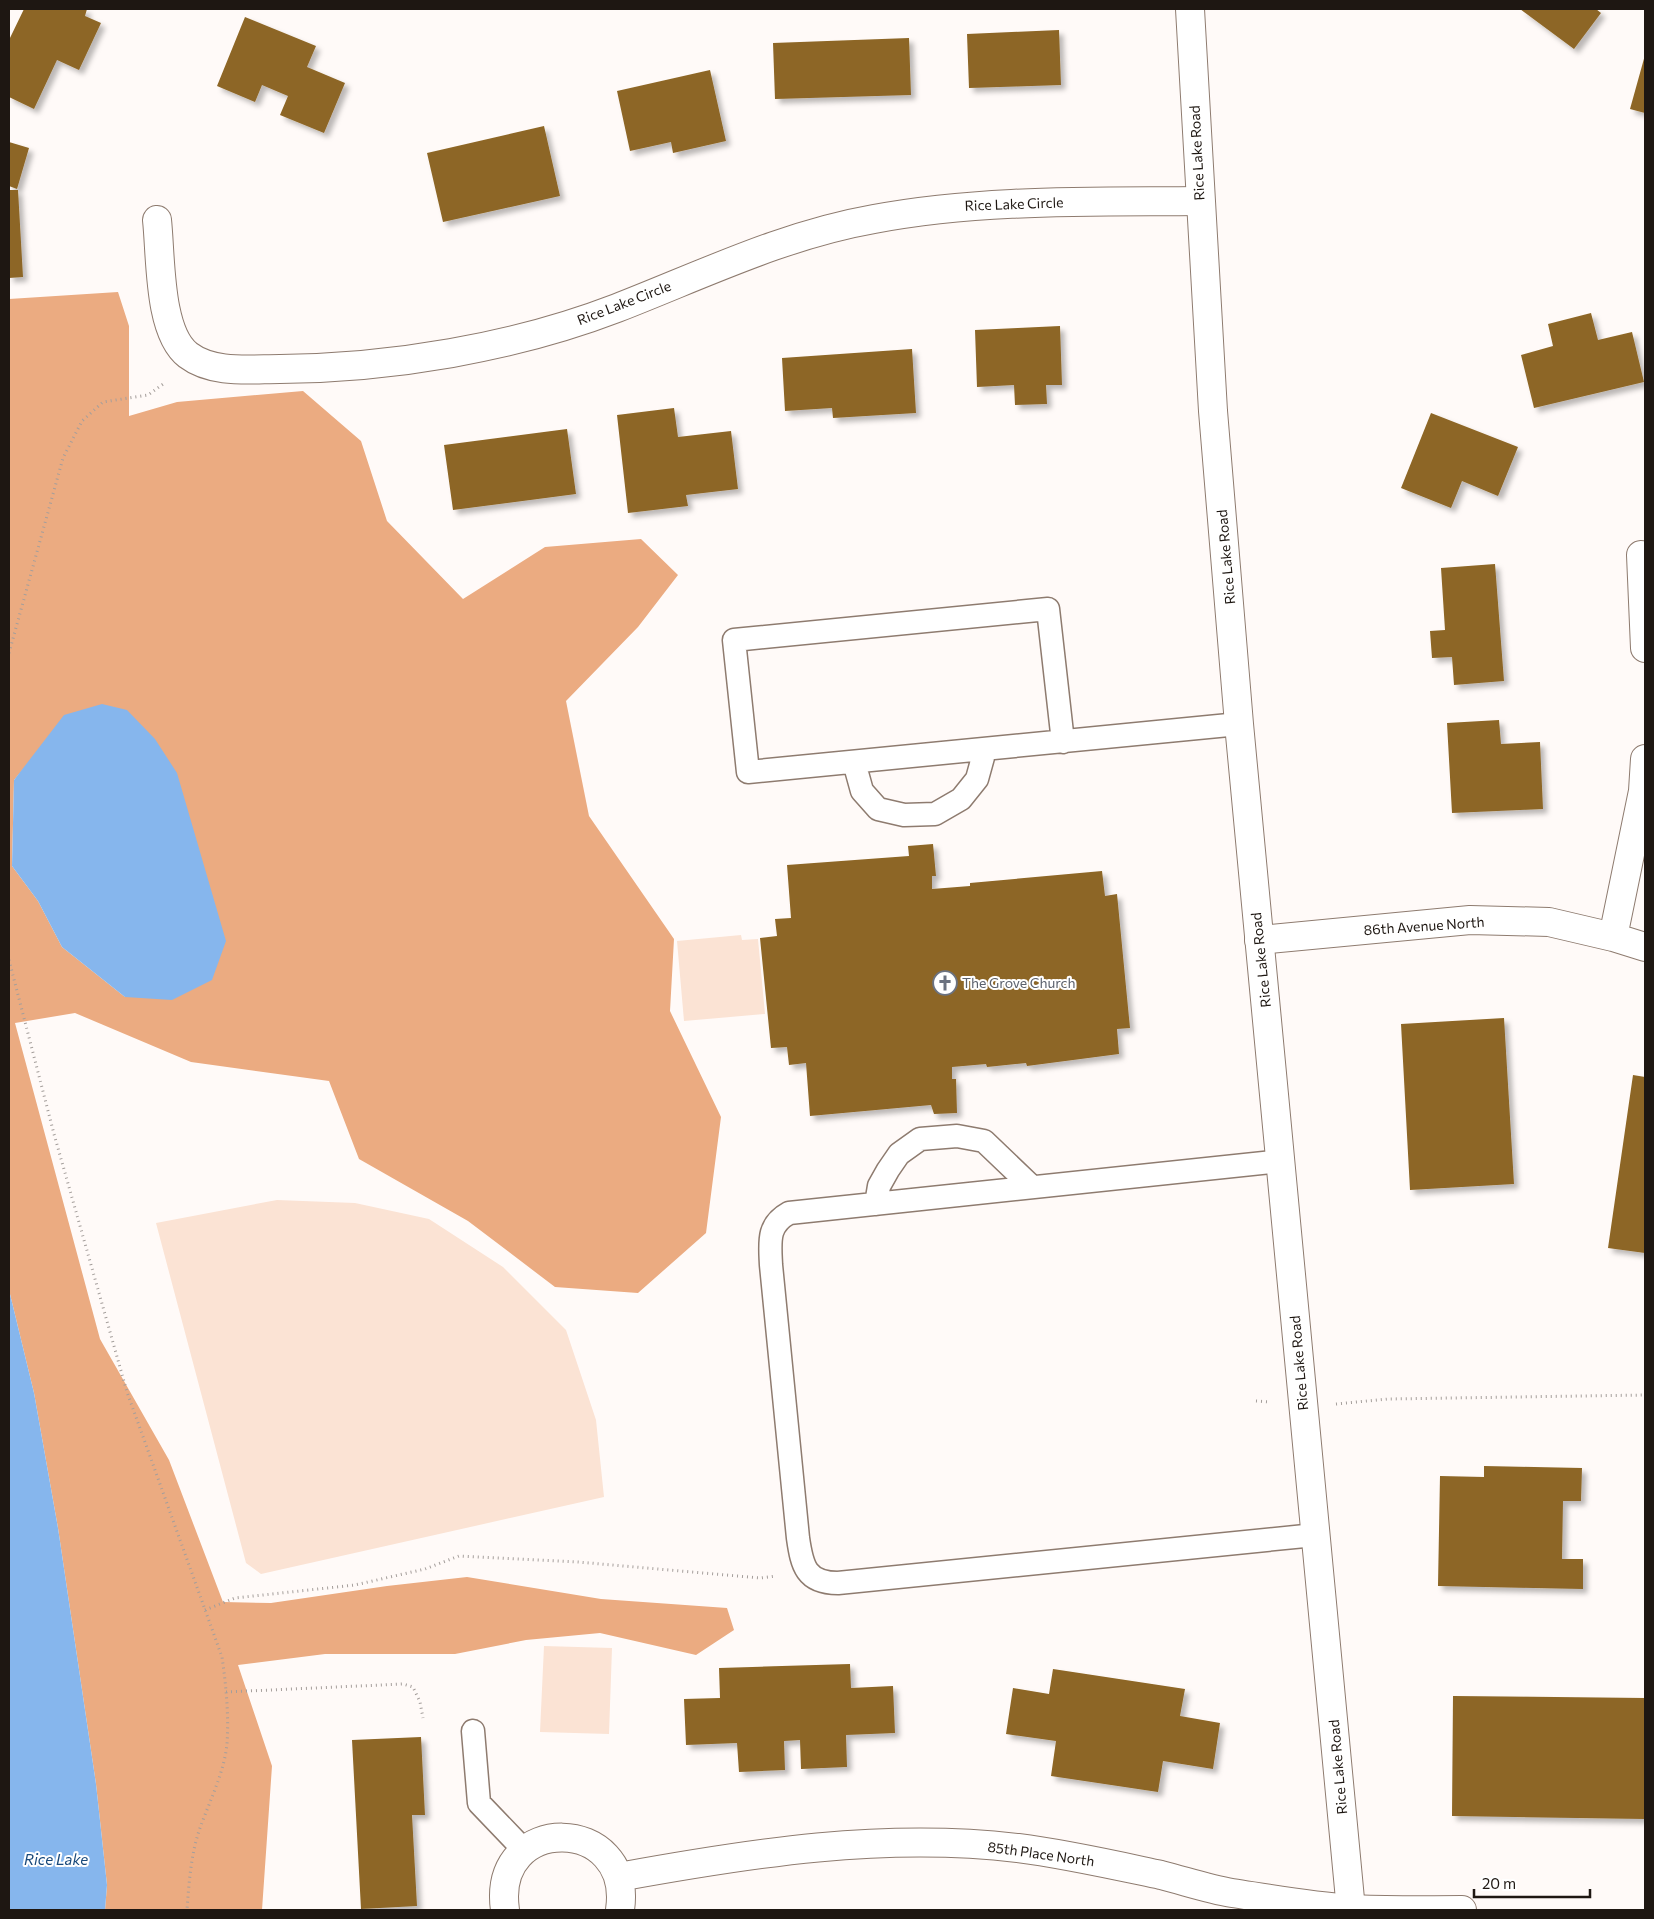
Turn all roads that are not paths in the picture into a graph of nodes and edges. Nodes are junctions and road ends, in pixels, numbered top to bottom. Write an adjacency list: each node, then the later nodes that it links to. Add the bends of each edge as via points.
1 (1190, 9): 2 (street, Rice Lake Road)
2 (1199, 201): 3 (street, Rice Lake Circle, via 1048,202 950,207 873,219 812,232 550,330 484,346 422,356 300,369 227,369 188,355 174,340 168,322); 6 (street, Rice Lake Road)
3 (157, 220)
4 (1641, 555): 5 (street)
5 (1645, 648)
6 (1239, 724): 7 (lane); 12 (street, Rice Lake Road)
7 (1063, 742): 8 (lane); 10 (lane, via 1048,609 734,640 748,772)
8 (985, 750): 10 (lane); 10 (lane, via 977,778 961,799 935,814 904,815 878,809 862,791)
9 (1645, 759): 11 (street, via 1643,791)
10 (854, 762)
11 (1613, 937): 12 (street, 86th Avenue North, via 1549,922 1470,920); 13 (street, 86th Avenue North)
12 (1259, 940): 14 (street, Rice Lake Road)
13 (1645, 948)
14 (1281, 1161): 15 (lane); 17 (street, Rice Lake Road)
15 (1031, 1186): 16 (lane); 16 (lane, via 984,1141 957,1136 920,1139 899,1154 888,1170 879,1186)
16 (876, 1204): 17 (lane, via 789,1213 772,1228 770,1237 798,1538 807,1572 818,1581 914,1576)
17 (1315, 1535): 23 (street, Rice Lake Road)
18 (473, 1731): 19 (lane, via 478,1803)
19 (524, 1851): 20 (street, via 534,1843 554,1837 574,1837 593,1845 609,1858); 21 (street, via 507,1873 503,1894)
20 (619, 1876): 22 (street); 23 (street, 85th Place North, via 812,1846 892,1842 957,1844 1019,1848 1161,1875 1230,1893)
21 (505, 1910)
22 (620, 1910)
23 (1351, 1910): 24 (street, 85th Place North)
24 (1462, 1910)

